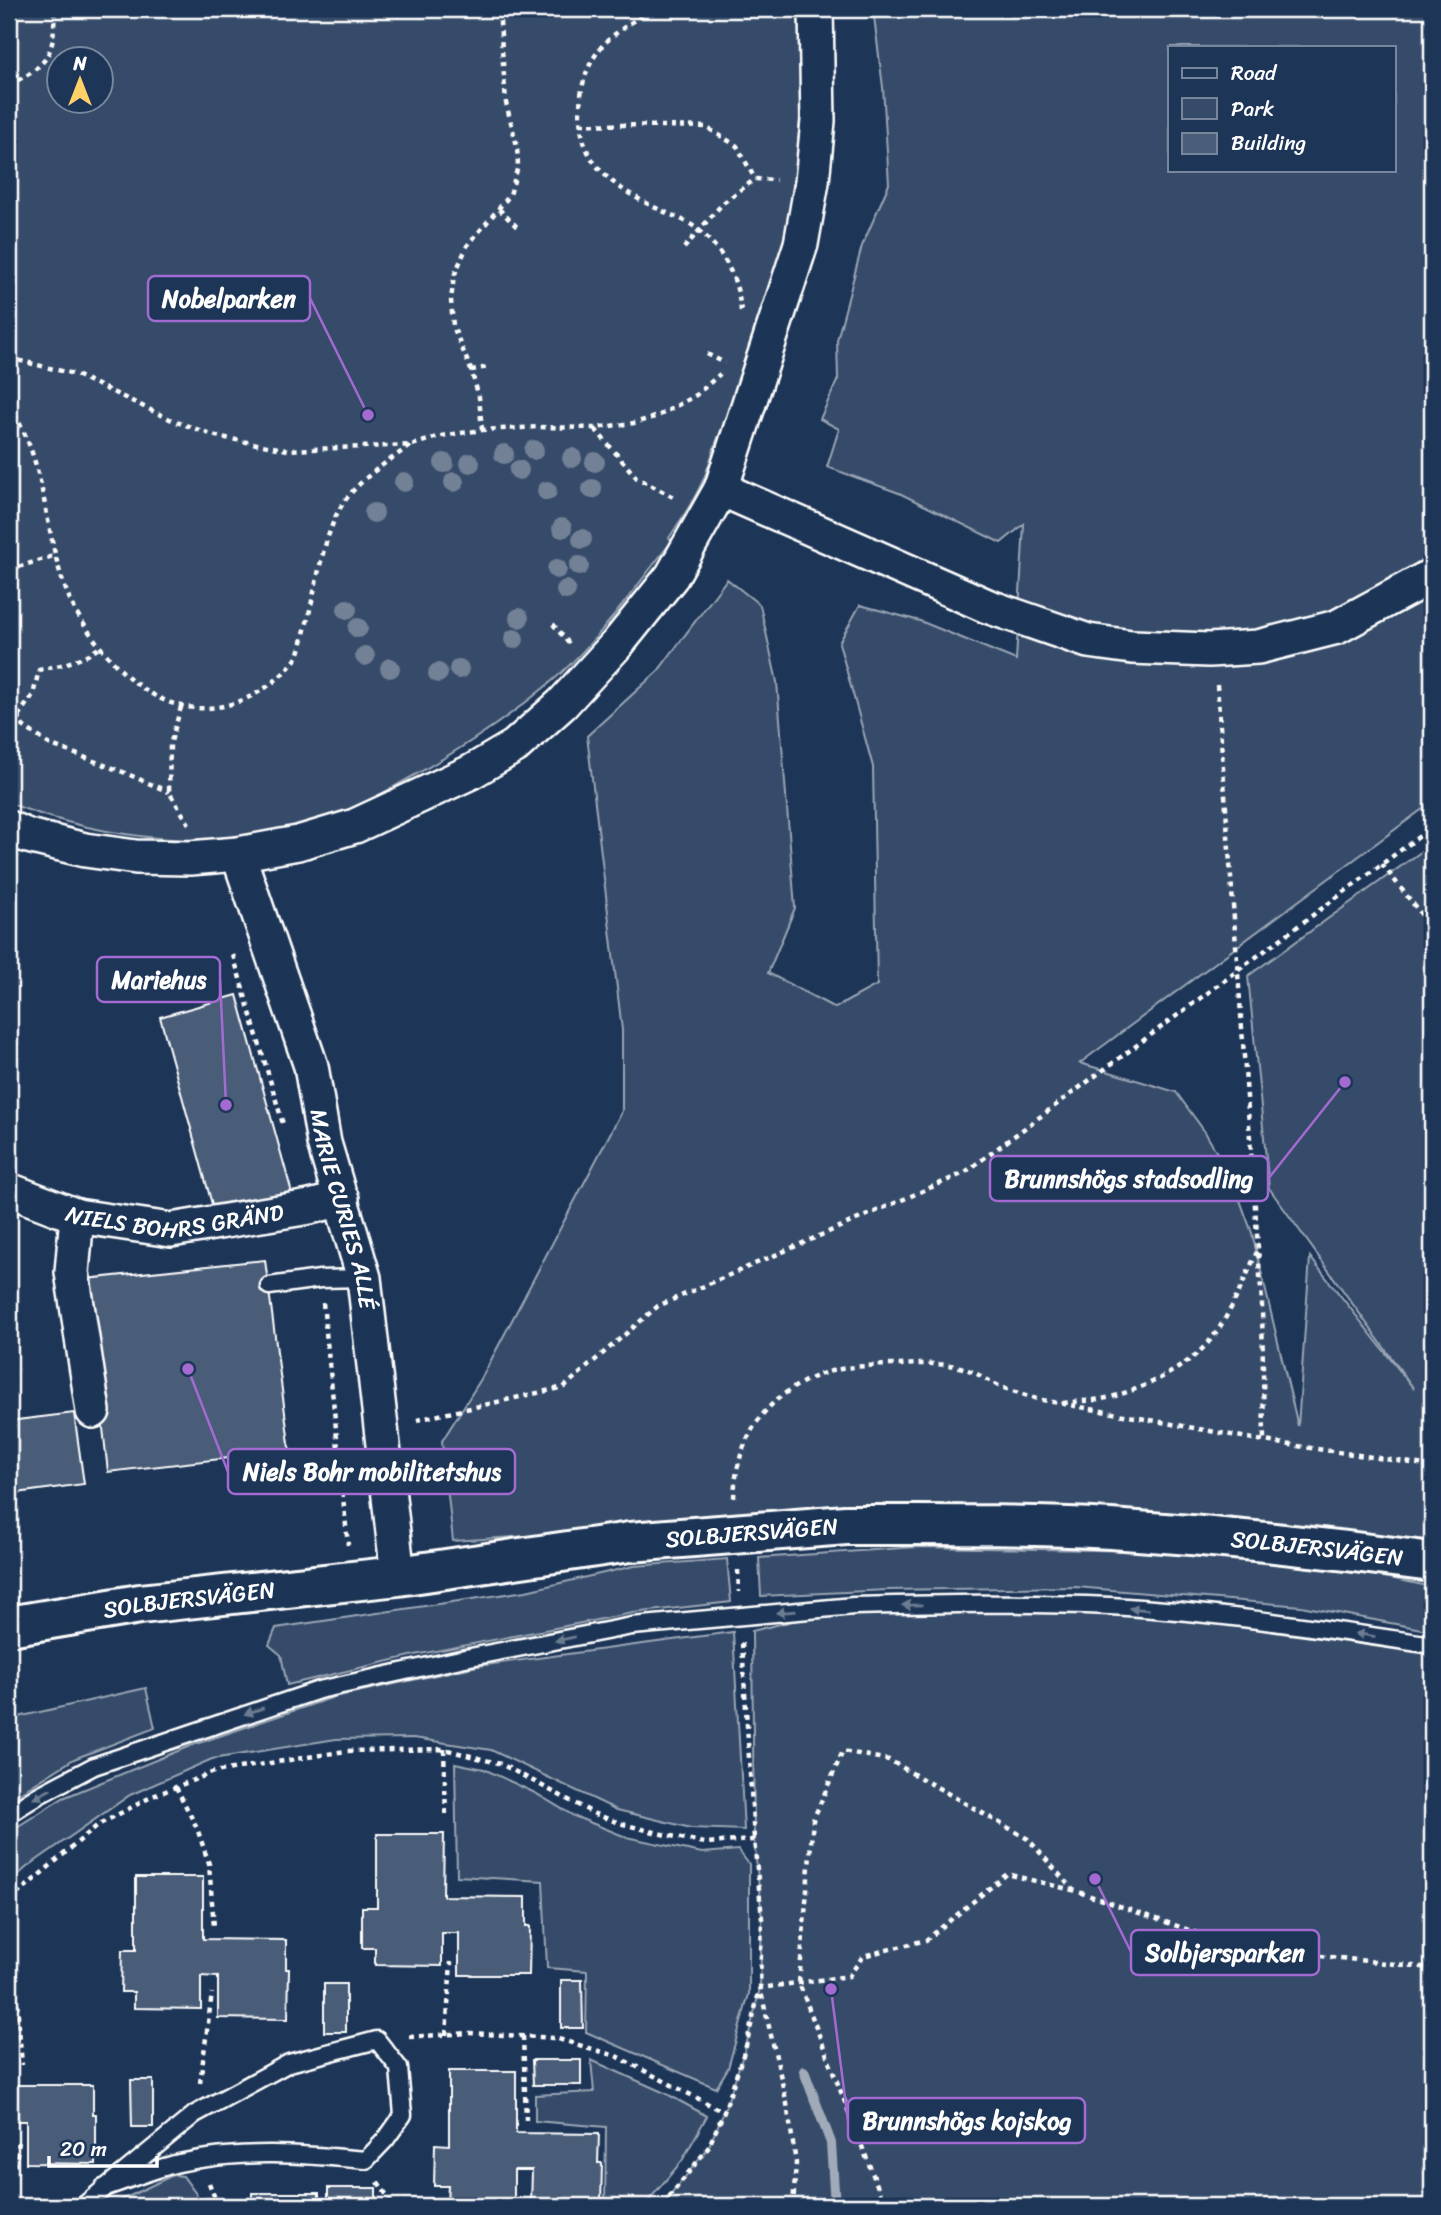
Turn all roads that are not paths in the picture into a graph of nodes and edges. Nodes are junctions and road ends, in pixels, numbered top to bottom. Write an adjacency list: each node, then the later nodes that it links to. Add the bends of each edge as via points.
1 (816, 9): 2 (street, via 818,121 801,244)
2 (715, 501): 3 (street, via 987,606 1088,641 1132,647 1258,647 1338,627); 5 (street, via 672,576 626,634 562,704 515,746 471,772 355,826)
3 (1429, 577)
4 (9, 828): 5 (street, via 85,850 136,857)
5 (238, 854): 7 (street, MARIE CURIES ALLÉ, via 311,1066 324,1143)
6 (9, 1190): 8 (street, NIELS BOHRS GRÄND)
7 (342, 1199): 8 (street, NIELS BOHRS GRÄND, via 171,1230); 9 (street, MARIE CURIES ALLÉ)
8 (77, 1216): 11 (street, via 72,1272)
9 (364, 1278): 10 (lane); 13 (street, MARIE CURIES ALLÉ)
10 (269, 1286)
11 (93, 1411)
12 (1432, 1562): 13 (main road, SOLBJERSVÄGEN, bridge, via 1314,1545 1110,1529 846,1525 630,1542)
13 (398, 1576): 14 (main road, SOLBJERSVÄGEN)
14 (76, 1613): 15 (main road, SOLBJERSVÄGEN); 16 (main road, SOLBJERSVÄGEN)
15 (9, 1615)
16 (9, 1626)
17 (1432, 1646): 18 (lane, one-way to 18, bridge, via 1248,1618 1109,1606 854,1606 632,1626 319,1690 94,1766)
18 (9, 1814)
19 (103, 2188): 19 (lane, via 177,2163 223,2156 285,2152 366,2160 403,2115 399,2068 377,2040 289,2063 195,2114); 20 (lane)
20 (83, 2206)

